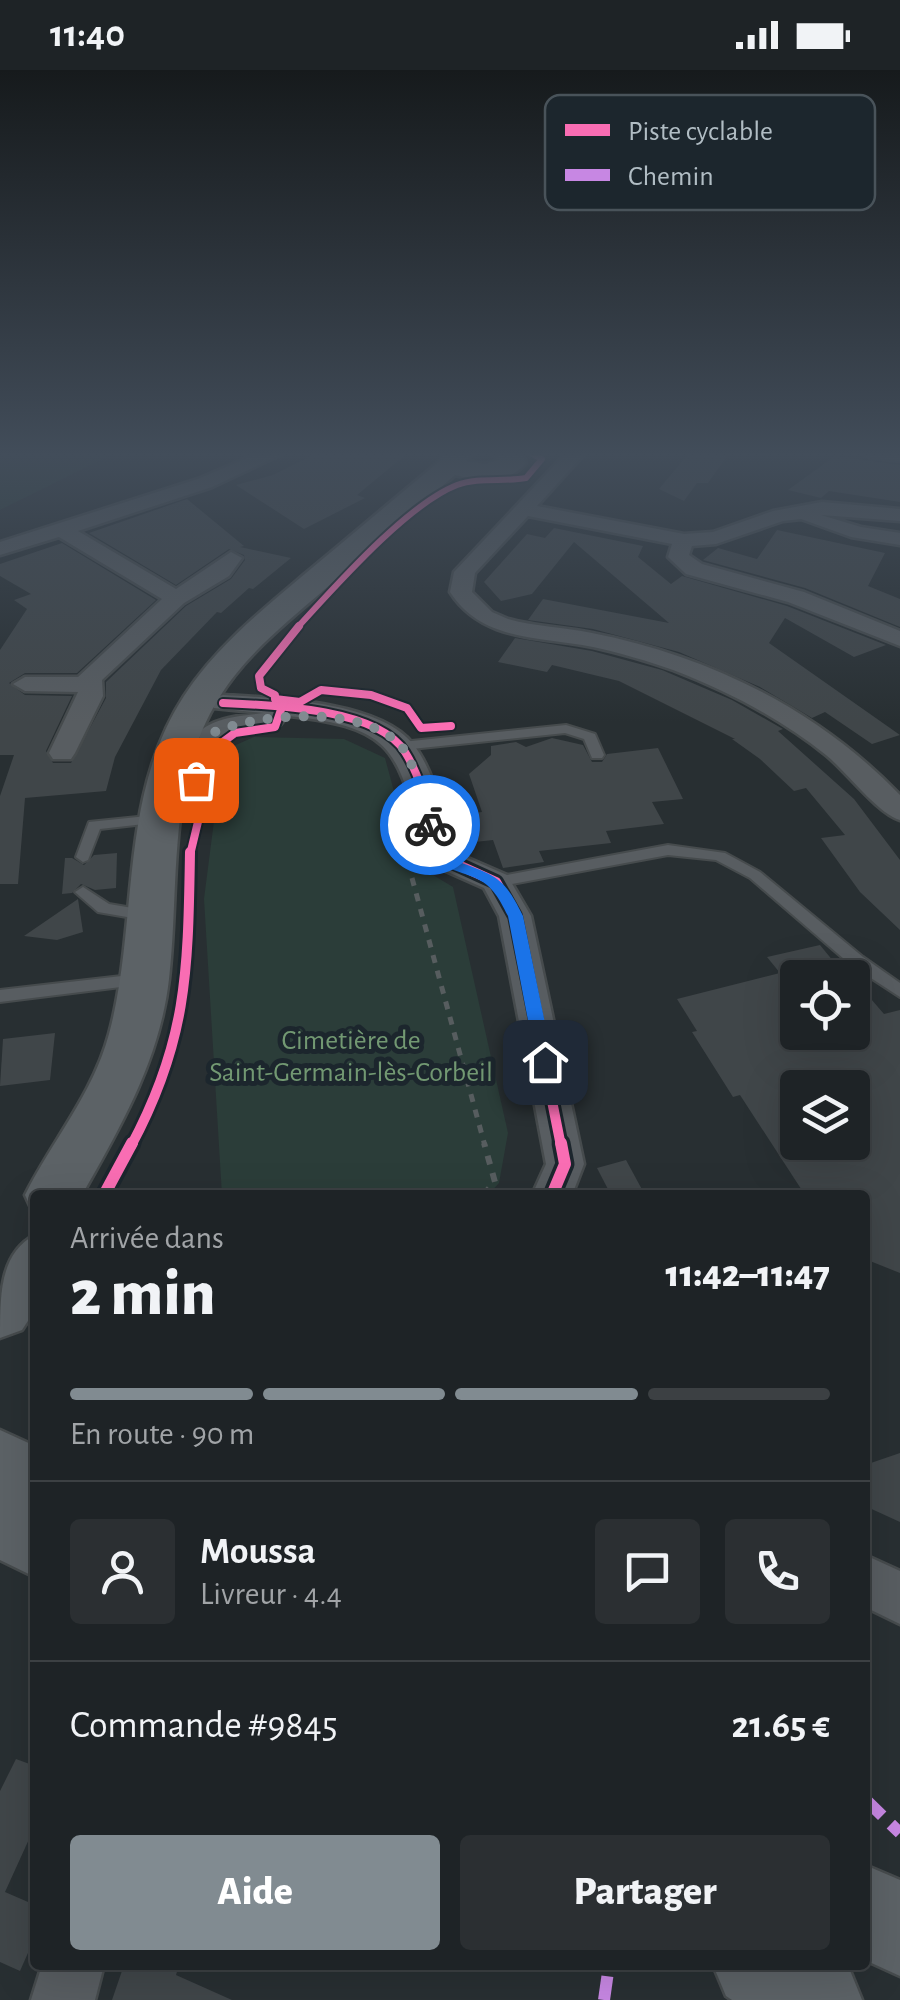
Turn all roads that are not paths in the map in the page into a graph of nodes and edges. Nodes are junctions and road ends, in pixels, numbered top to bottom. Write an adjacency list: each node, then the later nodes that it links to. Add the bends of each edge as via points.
1 (25, 542): 7 (street)
2 (82, 542): 9 (street)
3 (371, 542): 13 (main road, via 310,585 224,666)
4 (374, 542): 13 (main road, via 302,610)
5 (493, 542): 18 (street, via 464,572 461,592 471,607 508,625 629,648 731,685 836,747)
6 (683, 542): 10 (street, via 678,558 694,569 796,597)
7 (0, 549)
8 (231, 558): 9 (street)
9 (176, 598): 12 (street)
10 (900, 639)
11 (25, 684): 12 (street)
12 (89, 685): 15 (street, via 66,744)
13 (213, 711): 14 (street); 14 (street, via 236,724); 19 (main road, via 165,782); 24 (main road)
14 (280, 714): 16 (street, via 360,722)
15 (39, 735)
16 (402, 746): 17 (lane, via 566,729 590,737); 21 (street, via 441,857)
17 (597, 754)
18 (900, 811)
19 (157, 818): 20 (lane, via 94,825); 23 (main road); 24 (main road, via 167,823)
20 (84, 856)
21 (496, 882): 25 (lane, via 668,850 720,856 755,874); 29 (street, via 515,916 565,1164)
22 (84, 892): 23 (lane, via 104,908)
23 (150, 916): 24 (main road)
24 (157, 979): 26 (lane); 27 (main road, via 108,1102); 28 (main road, via 155,1044 132,1106)
25 (900, 991)
26 (0, 996)
27 (56, 1190)
28 (84, 1190)
29 (554, 1190)
30 (30, 1227): 32 (main road)
31 (30, 1267): 33 (main road)
32 (0, 1268)
33 (0, 1310)
34 (0, 1464): 35 (main road)
35 (30, 1481)
36 (0, 1520): 37 (main road)
37 (30, 1538)
38 (870, 1583): 39 (street)
39 (900, 1598)
40 (870, 1906): 42 (lane)
41 (870, 1908): 43 (main road)
42 (900, 1916)
43 (900, 1932)
44 (72, 1970): 46 (street)
45 (766, 1970): 47 (main road)
46 (63, 2000)
47 (817, 2000)

